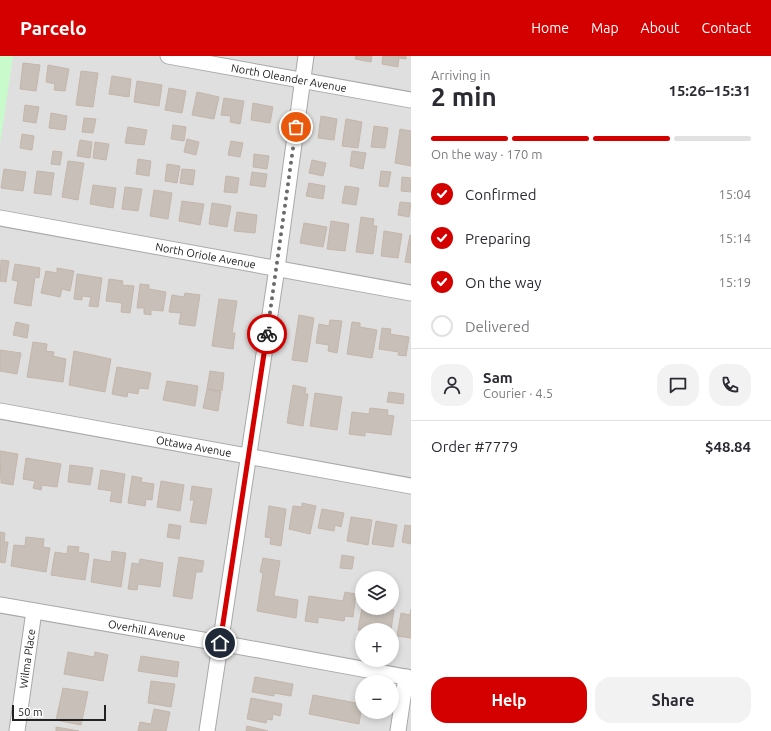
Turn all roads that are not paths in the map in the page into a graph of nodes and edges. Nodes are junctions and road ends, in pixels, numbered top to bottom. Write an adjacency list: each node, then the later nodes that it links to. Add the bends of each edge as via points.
1 (168, 56): 3 (street, North Oleander Avenue)
2 (306, 56): 3 (street)
3 (303, 80): 4 (street, North Oleander Avenue); 6 (street)
4 (411, 100)
5 (0, 218): 6 (street, North Oriole Avenue)
6 (277, 268): 7 (street, North Oriole Avenue); 9 (street)
7 (411, 293)
8 (0, 411): 9 (street, Ottawa Avenue)
9 (248, 456): 10 (street, Ottawa Avenue); 13 (street)
10 (411, 486)
11 (0, 605): 12 (street, Overhill Avenue)
12 (34, 611): 13 (street, Overhill Avenue); 15 (street, Wilma Place)
13 (220, 643): 14 (street, Overhill Avenue); 16 (street)
14 (408, 678): 17 (street)
15 (17, 731)
16 (207, 731)
17 (398, 731)

